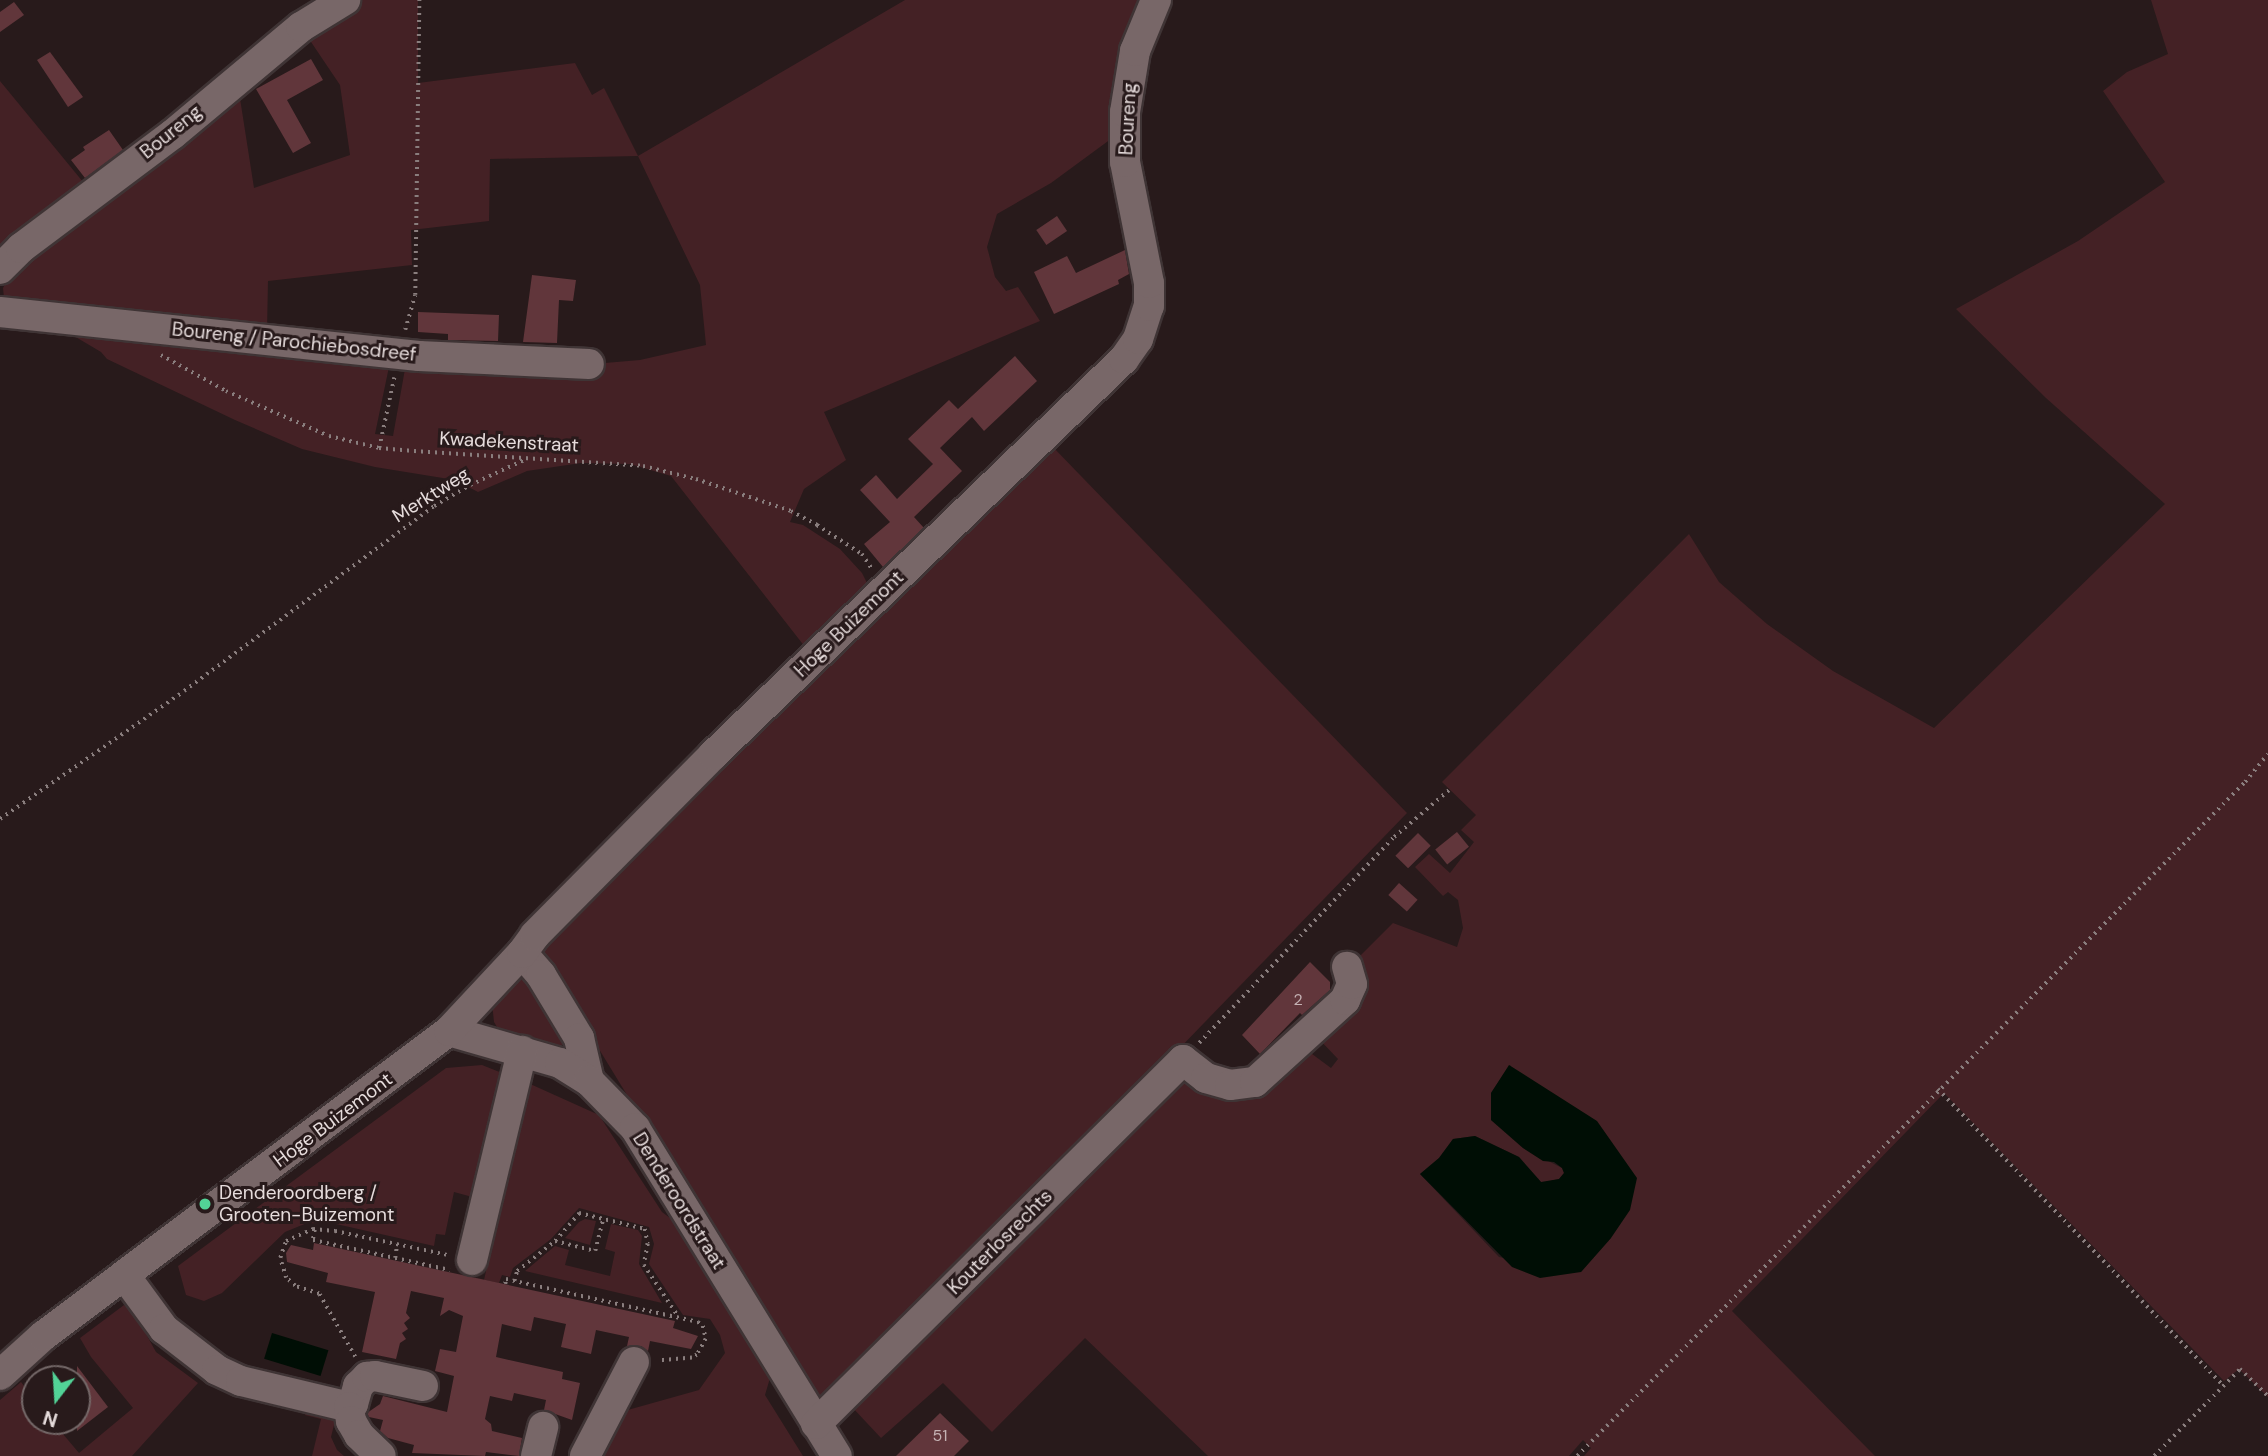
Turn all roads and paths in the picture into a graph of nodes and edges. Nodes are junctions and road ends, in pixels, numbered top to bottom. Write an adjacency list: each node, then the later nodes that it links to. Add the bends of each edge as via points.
1 (345, 0): 4 (street, Boureng, via 301,27)
2 (419, 0): 9 (path, via 415,295)
3 (1156, 0): 5 (street, Boureng, via 1135,51 1124,141)
4 (0, 269)
5 (1149, 283): 12 (street, Hoge Buizemont, via 1144,322 1124,359)
6 (0, 312): 9 (street, Boureng / Parochiebosdreef)
7 (160, 355): 10 (path, Kwadekenstraat, via 226,391 329,436)
8 (589, 364): 9 (street, Boureng / Parochiebosdreef)
9 (396, 367): 10 (path)
10 (379, 448): 11 (path, Kwadekenstraat)
11 (526, 459): 12 (path, Kwadekenstraat, via 643,466 791,511 862,554); 15 (path, Merktweg, via 434,506 184,691)
12 (887, 588): 16 (street, Hoge Buizemont, via 694,774)
13 (2268, 754): 22 (path)
14 (1449, 790): 20 (path, via 1394,837)
15 (0, 819)
16 (522, 953): 18 (street, Hoge Buizemont); 21 (street, via 541,975 579,1038)
17 (1347, 967): 20 (street, via 1352,984 1345,1000 1255,1082 1230,1085 1206,1078)
18 (449, 1031): 19 (street, Denderoordstraat); 29 (street, Hoge Buizemont)
19 (522, 1051): 21 (street, Denderoordstraat, via 560,1063); 28 (street)
20 (1183, 1060): 40 (street, Kouterlosrechts)
21 (589, 1081): 40 (street, Denderoordstraat, via 635,1129)
22 (1938, 1089): 37 (path); 44 (path)
23 (603, 1219): 25 (path, via 579,1213); 25 (path, via 595,1251); 32 (path, via 645,1229 644,1265)
24 (316, 1230): 26 (path); 27 (path, via 313,1240); 35 (path, via 286,1241 280,1268 295,1286 319,1294)
25 (555, 1241): 30 (path, via 517,1271)
26 (397, 1244): 27 (path); 28 (path)
27 (395, 1258): 28 (path)
28 (465, 1266)
29 (125, 1276): 34 (street, Hoge Buizemont, via 43,1336); 39 (street, via 164,1329 216,1370 263,1388)
30 (514, 1281): 31 (path, via 506,1279); 32 (path)
31 (505, 1284)
32 (679, 1318): 33 (path, via 703,1325 706,1339 702,1351 692,1359)
33 (634, 1362): 42 (street)
34 (0, 1375)
35 (367, 1377): 36 (street); 39 (street)
36 (423, 1386)
37 (2224, 1386): 38 (path, via 2240,1369); 45 (path)
38 (2268, 1396)
39 (349, 1407): 41 (street, via 359,1435)
40 (816, 1424): 43 (street, Denderoordstraat)
41 (382, 1456)
42 (585, 1456)
43 (837, 1456)
44 (1577, 1456)
45 (2154, 1456)

